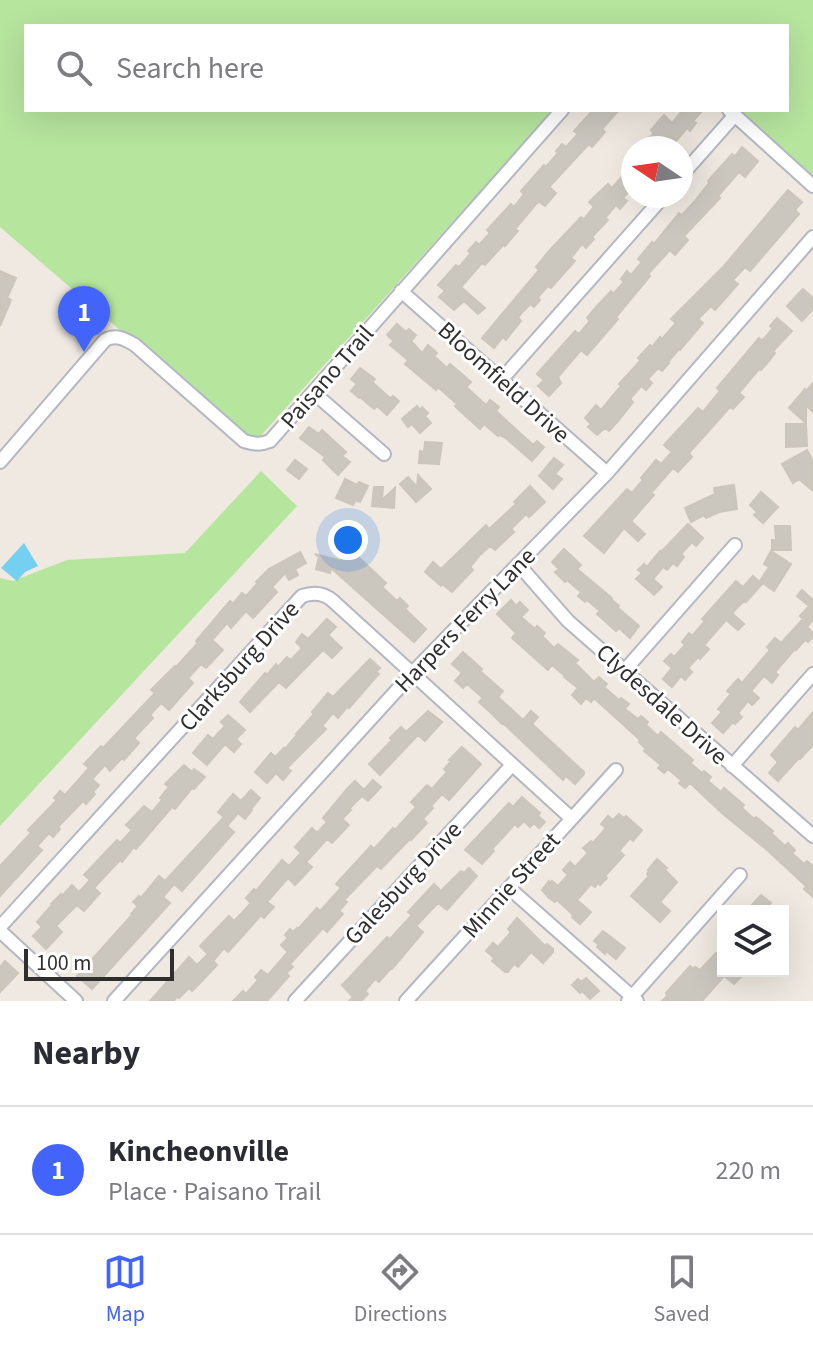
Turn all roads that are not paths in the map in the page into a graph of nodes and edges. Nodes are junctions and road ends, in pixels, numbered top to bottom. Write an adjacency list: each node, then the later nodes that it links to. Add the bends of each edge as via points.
1 (560, 112): 7 (street, Paisano Trail)
2 (732, 112): 3 (street); 4 (street)
3 (693, 161)
4 (813, 186)
5 (653, 208): 8 (street)
6 (813, 237): 12 (street, Harpers Ferry Lane)
7 (401, 291): 8 (street, Bloomfield Drive); 9 (street, Paisano Trail)
8 (501, 380): 12 (street, Bloomfield Drive)
9 (314, 393): 10 (street); 11 (street, Paisano Trail, via 270,441 253,444 135,345 110,337)
10 (384, 454)
11 (0, 462)
12 (607, 473): 14 (street, Harpers Ferry Lane)
13 (735, 545): 15 (street)
14 (518, 564): 15 (street, Clydesdale Drive, via 568,621); 16 (street, Harpers Ferry Lane)
15 (625, 670): 19 (street, Clydesdale Drive)
16 (412, 674): 18 (street, Clarksburg Drive); 25 (street, Clarksburg Drive, via 328,597 302,596); 28 (street, Harpers Ferry Lane)
17 (813, 674): 19 (street)
18 (512, 765): 21 (street, Clarksburg Drive); 29 (street, Galesburg Drive)
19 (732, 766): 22 (street, Clydesdale Drive)
20 (616, 770): 21 (street, Minnie Street)
21 (571, 818): 24 (street, Minnie Street)
22 (813, 836)
23 (740, 875): 26 (street)
24 (509, 888): 26 (street); 30 (street, Minnie Street)
25 (0, 929): 27 (street)
26 (632, 999)
27 (76, 1001)
28 (114, 1001)
29 (295, 1001)
30 (406, 1001)

